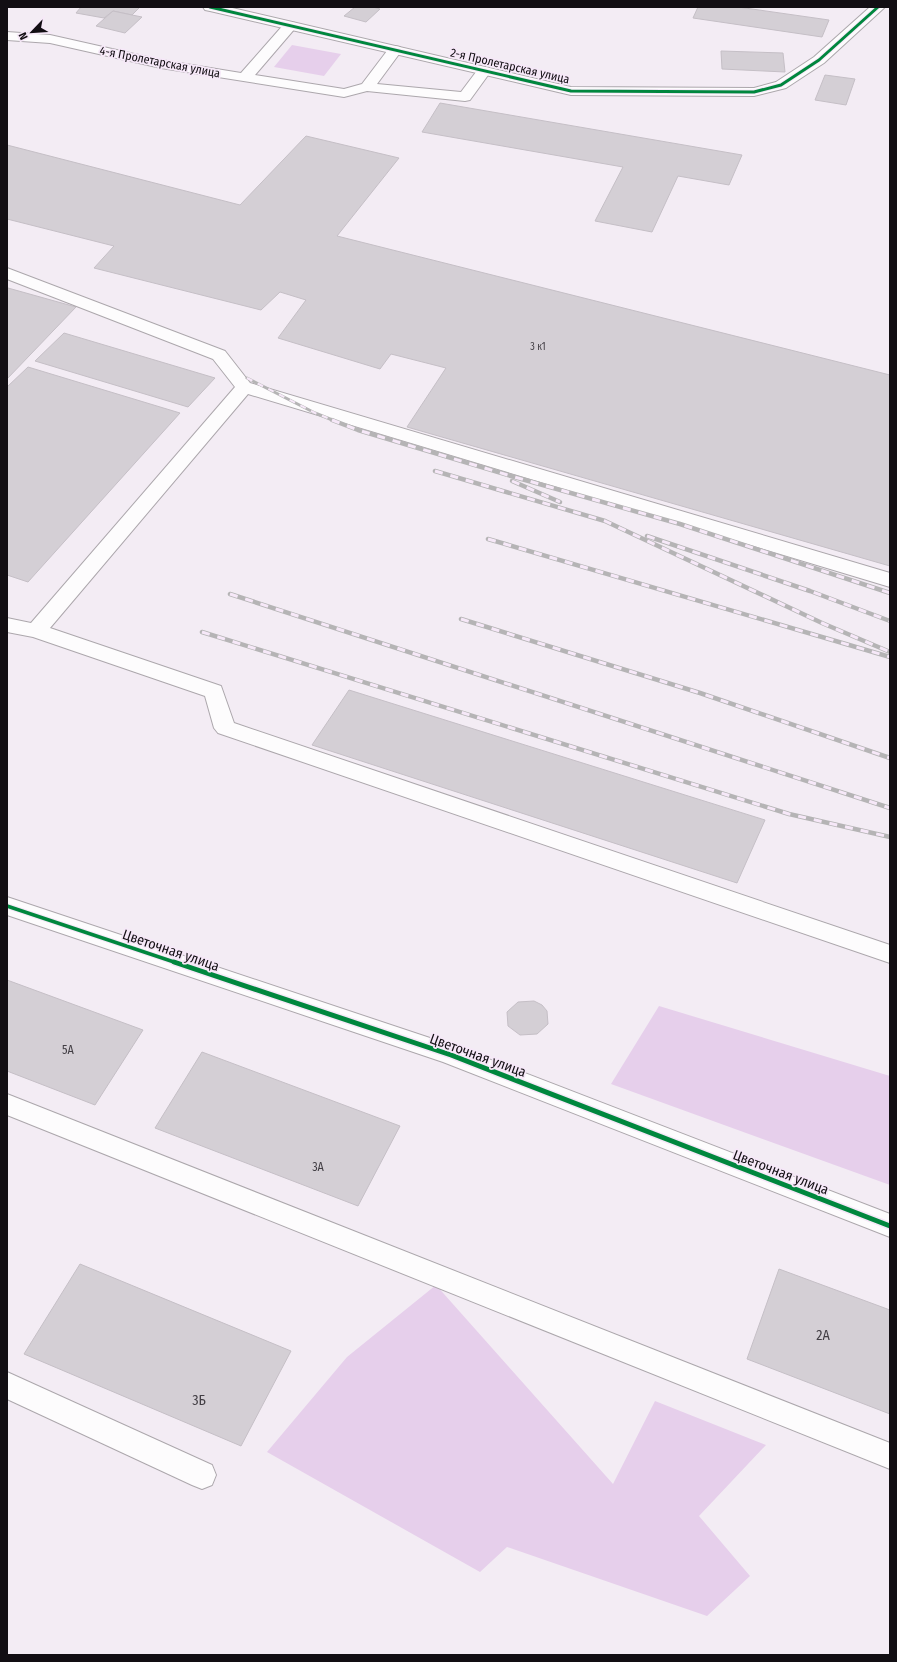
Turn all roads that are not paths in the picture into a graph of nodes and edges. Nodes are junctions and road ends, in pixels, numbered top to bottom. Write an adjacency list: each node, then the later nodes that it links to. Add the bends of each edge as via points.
1 (210, 7): 3 (street, 2-я Пролетарская улица)
2 (878, 7): 6 (street, 2-я Пролетарская улица, via 820,60 781,86 754,92 571,91)
3 (290, 26): 5 (street, 2-я Пролетарская улица); 7 (street)
4 (7, 36): 7 (street, 4-я Пролетарская улица, via 50,39 161,64)
5 (395, 50): 6 (street, 2-я Пролетарская улица); 8 (street)
6 (484, 71): 8 (street, via 465,97)
7 (245, 78): 8 (street, 4-я Пролетарская улица, via 344,93)
8 (367, 87)
9 (7, 273): 10 (street, via 219,355)
10 (244, 387): 11 (street); 13 (street)
11 (890, 580)
12 (7, 625): 13 (street)
13 (36, 631): 15 (street, via 214,691 225,728)
14 (7, 906): 17 (street, Цветочная улица, via 451,1055)
15 (890, 954)
16 (7, 1104): 19 (street)
17 (890, 1226)
18 (7, 1385): 20 (street)
19 (890, 1456)
20 (202, 1475)

